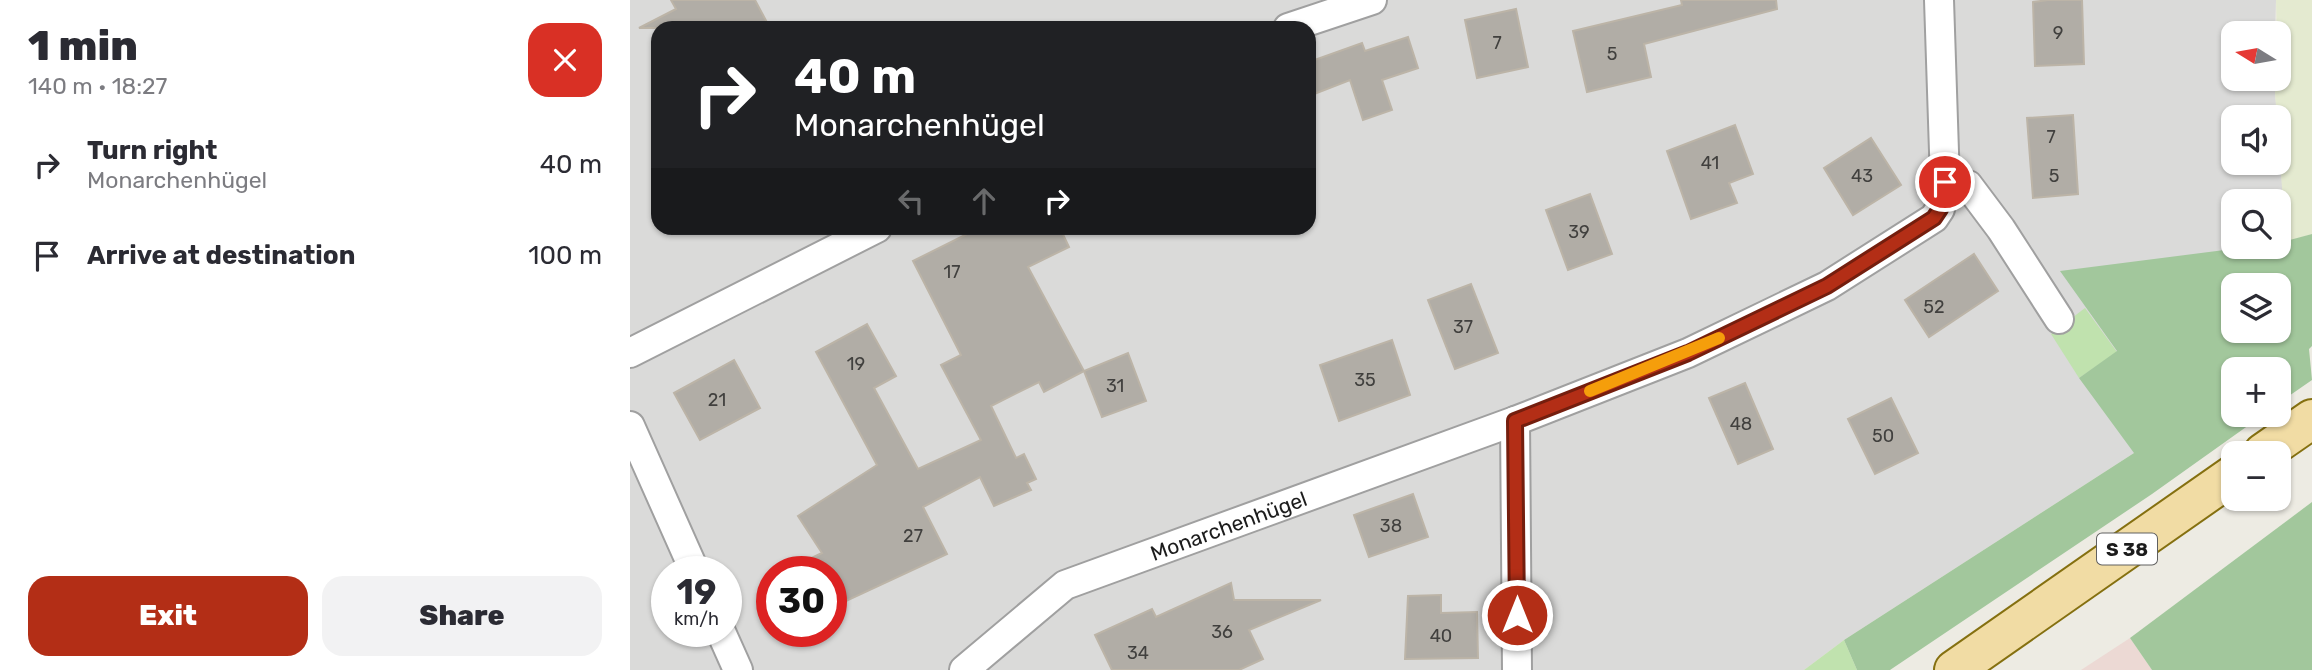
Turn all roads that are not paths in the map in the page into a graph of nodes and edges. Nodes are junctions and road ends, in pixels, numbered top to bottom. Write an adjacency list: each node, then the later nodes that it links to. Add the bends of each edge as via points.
1 (1372, 0): 3 (street)
2 (1939, 0): 4 (street, Monarchenhügel)
3 (1309, 21)
4 (1945, 182): 6 (street, via 1968,185); 9 (street, Monarchenhügel, via 1934,218 1827,286 1688,353)
5 (863, 235): 7 (street)
6 (2059, 318)
7 (630, 353)
8 (2312, 419): 11 (main road)
9 (1515, 421): 16 (street, Monarchenhügel, via 1065,585); 17 (street)
10 (630, 425): 13 (street)
11 (2280, 441)
12 (2221, 483): 18 (main road, S 38)
13 (688, 556)
14 (728, 647): 15 (street)
15 (738, 670)
16 (964, 670)
17 (1517, 670)
18 (1954, 670)

